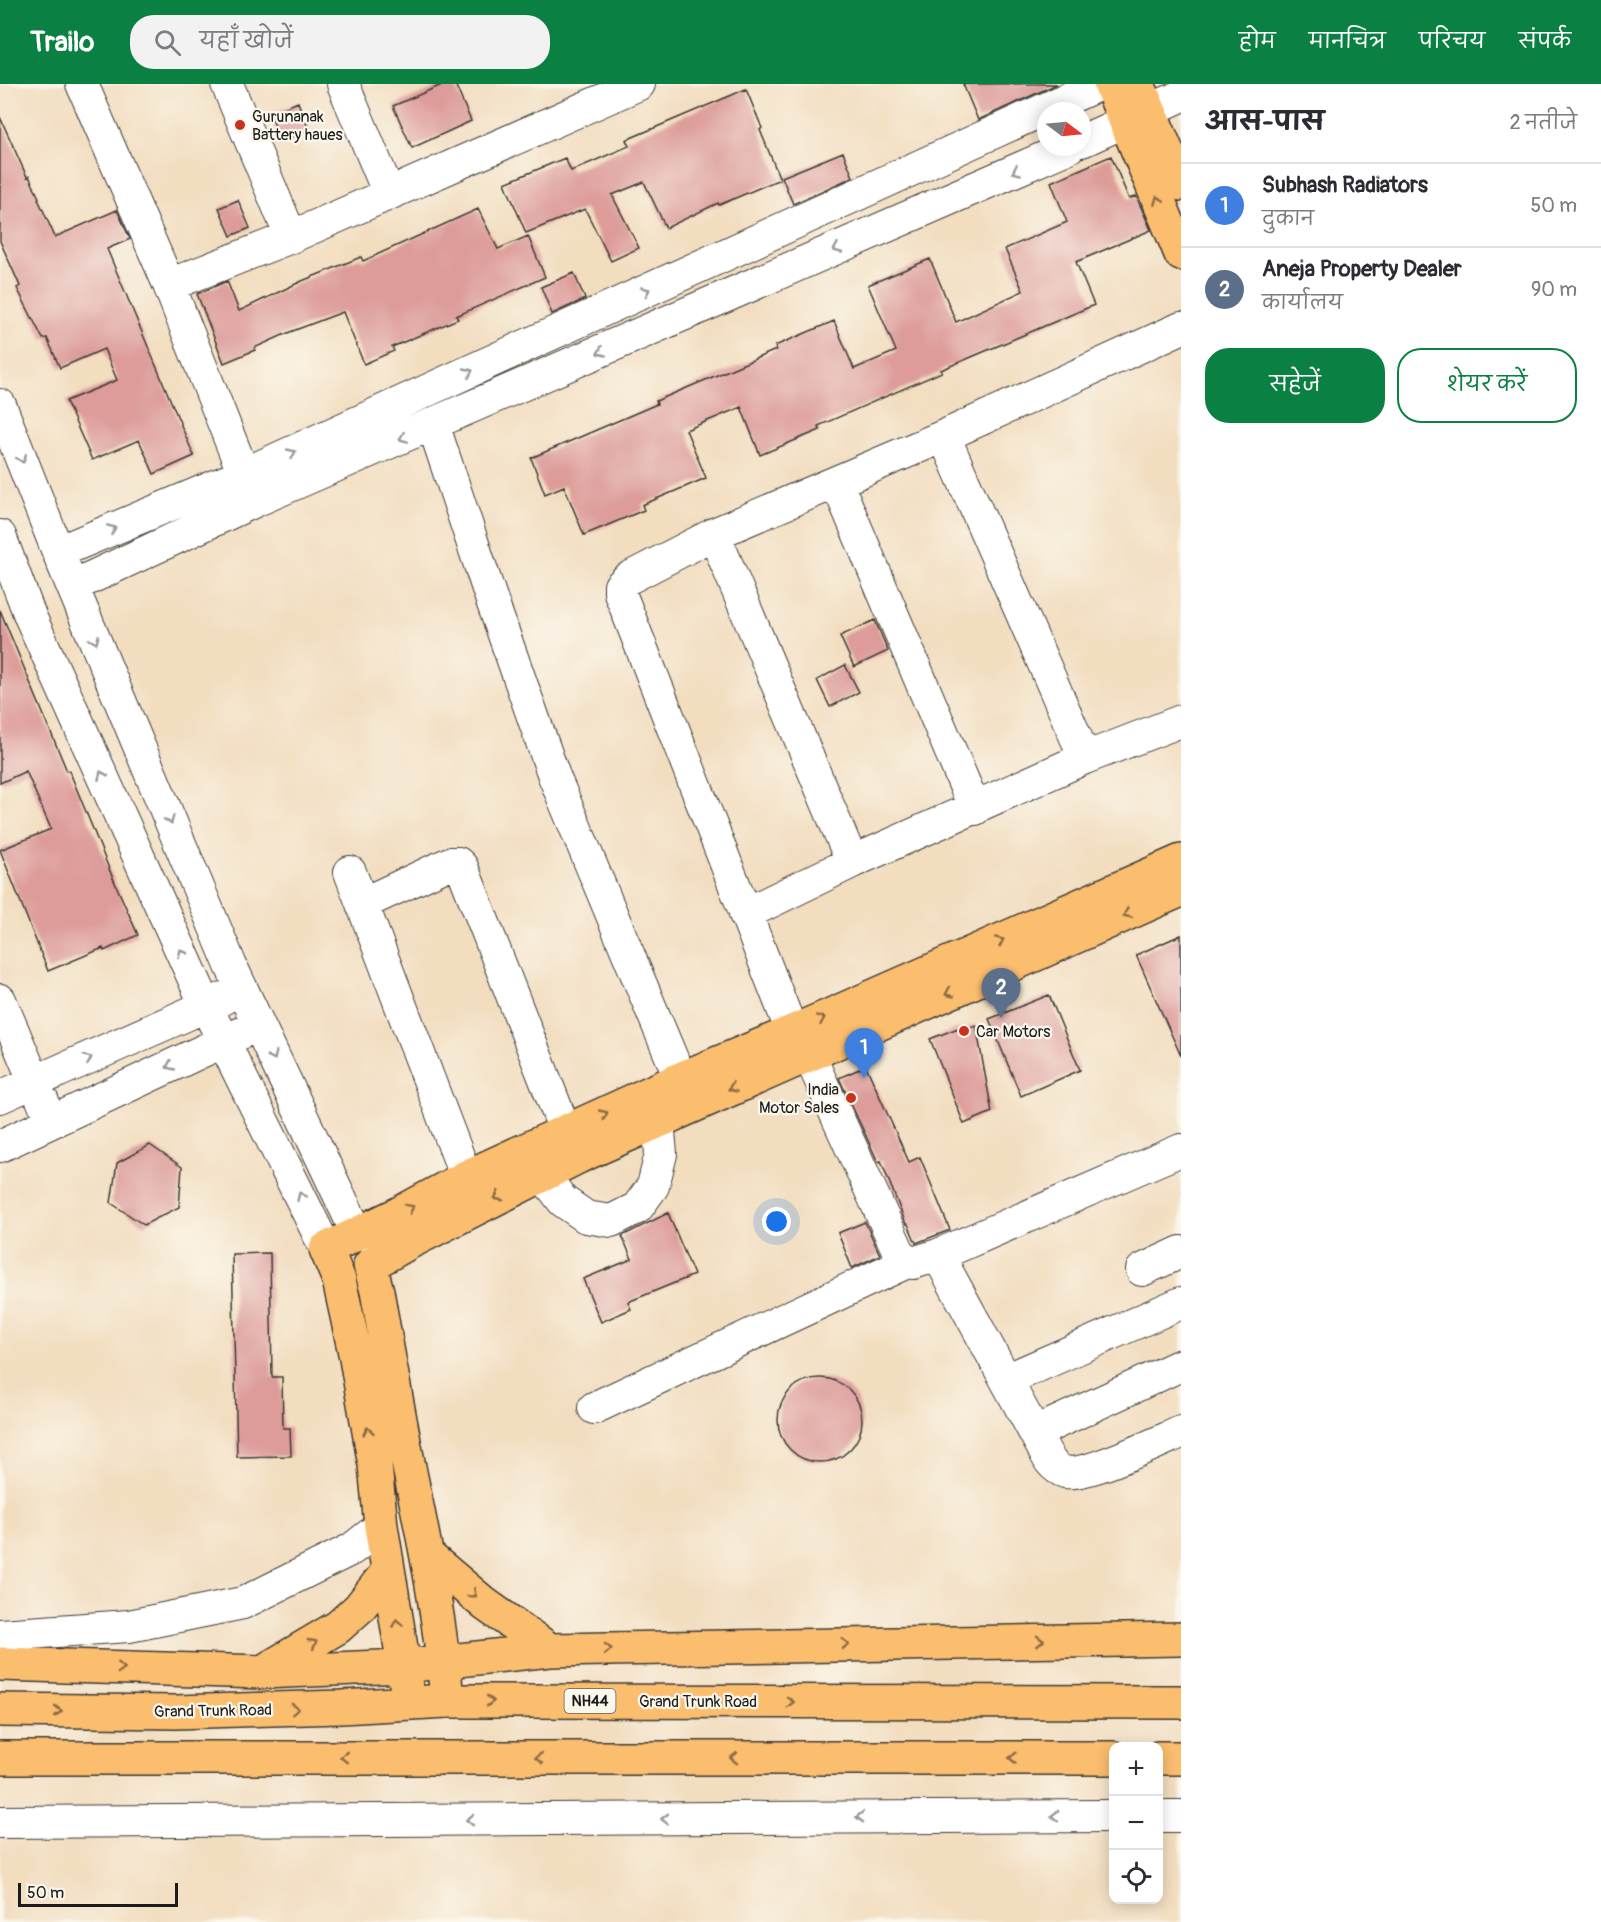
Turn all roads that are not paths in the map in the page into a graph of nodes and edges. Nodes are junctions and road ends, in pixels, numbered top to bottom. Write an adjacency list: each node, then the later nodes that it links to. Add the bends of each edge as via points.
1 (82, 84): 15 (street)
2 (227, 84): 13 (street)
3 (343, 84): 12 (street)
4 (1100, 84): 21 (street, one-way to 4)
5 (1110, 84): 8 (main road)
6 (631, 86): 12 (street)
7 (1181, 96): 8 (street)
8 (1138, 106): 9 (street); 11 (main road); 14 (main road, one-way to 8)
9 (1091, 135)
10 (1049, 156): 18 (street, one-way to 18)
11 (1181, 184)
12 (389, 194): 13 (street)
13 (291, 237): 15 (street)
14 (1181, 254)
15 (169, 285): 21 (street)
16 (1181, 328): 19 (street)
17 (0, 405): 24 (street, one-way to 24)
18 (433, 424): 21 (street, one-way to 21); 42 (street, via 554,776)
19 (944, 436): 20 (street); 27 (street)
20 (837, 483): 22 (street); 28 (street)
21 (249, 488): 24 (street, one-way to 21); 25 (street)
22 (714, 534): 30 (street); 34 (street, via 627,579 620,586 620,593)
23 (0, 536): 37 (street, one-way to 23, via 30,616)
24 (58, 552): 25 (street)
25 (73, 586): 35 (street, one-way to 35)
26 (1181, 721): 27 (street)
27 (1085, 758): 28 (street)
28 (975, 809): 30 (street)
29 (1181, 861): 40 (main road, one-way to 29)
30 (852, 862): 34 (street)
31 (350, 872): 33 (street)
32 (1181, 890): 40 (main road, one-way to 40)
33 (362, 904): 46 (street, via 450,862 462,867); 50 (street)
34 (745, 914): 40 (street)
35 (242, 989): 37 (street); 38 (street)
36 (0, 1000): 41 (street)
37 (206, 1006): 39 (street); 41 (street, one-way to 37)
38 (258, 1024): 39 (street); 51 (street, one-way to 51)
39 (223, 1041): 45 (street, one-way to 45); 52 (street, one-way to 39)
40 (800, 1044): 42 (main road); 55 (street, via 899,1254)
41 (35, 1083): 43 (street); 45 (street)
42 (686, 1093): 44 (main road); 46 (main road, one-way to 42)
43 (0, 1097)
44 (658, 1121): 46 (main road); 49 (street, via 661,1154 653,1186 637,1208 611,1221 586,1217 571,1207)
45 (51, 1122): 47 (street)
46 (572, 1145): 49 (main road); 50 (main road)
47 (0, 1146)
48 (1181, 1150): 54 (street)
49 (543, 1175): 56 (main road, one-way to 56)
50 (466, 1177): 51 (main road, one-way to 50)
51 (358, 1235): 52 (main road); 56 (main road)
52 (326, 1249): 58 (main road)
53 (1181, 1252): 57 (street)
54 (938, 1255): 55 (street); 61 (street)
55 (908, 1262): 62 (street)
56 (370, 1265): 58 (main road); 66 (main road)
57 (1142, 1270)
58 (339, 1280): 65 (main road, one-way to 58, via 375,1465)
59 (1181, 1303): 61 (street)
60 (1181, 1365): 63 (street)
61 (1006, 1380): 63 (street)
62 (594, 1408)
63 (1036, 1432): 64 (street, via 1050,1461 1066,1472 1103,1464)
64 (1181, 1432)
65 (381, 1526): 67 (main road); 68 (street, via 352,1549 243,1603 129,1626)
66 (428, 1556): 70 (main road, one-way to 70, via 486,1605); 71 (main road)
67 (388, 1571): 73 (main road, one-way to 67); 74 (main road, one-way to 67, via 338,1627 359,1608)
68 (0, 1635)
69 (1181, 1639): 70 (main road, one-way to 69)
70 (550, 1650): 71 (main road)
71 (444, 1661): 73 (main road); 75 (main road)
72 (0, 1664): 74 (main road, one-way to 74)
73 (404, 1665): 74 (main road); 76 (main road)
74 (262, 1672)
75 (447, 1701): 76 (main road, Grand Trunk Road / NH44); 77 (main road, Grand Trunk Road / NH44, one-way to 77)
76 (408, 1702): 78 (main road, Grand Trunk Road / NH44, one-way to 76, via 176,1712)
77 (1181, 1702)
78 (0, 1710)
79 (0, 1758): 80 (main road, one-way to 79)
80 (1109, 1758)
81 (1163, 1758): 82 (main road)
82 (1181, 1758)
83 (1109, 1816): 86 (street, one-way to 86)
84 (1163, 1816): 85 (street)
85 (1181, 1816)
86 (0, 1822)

